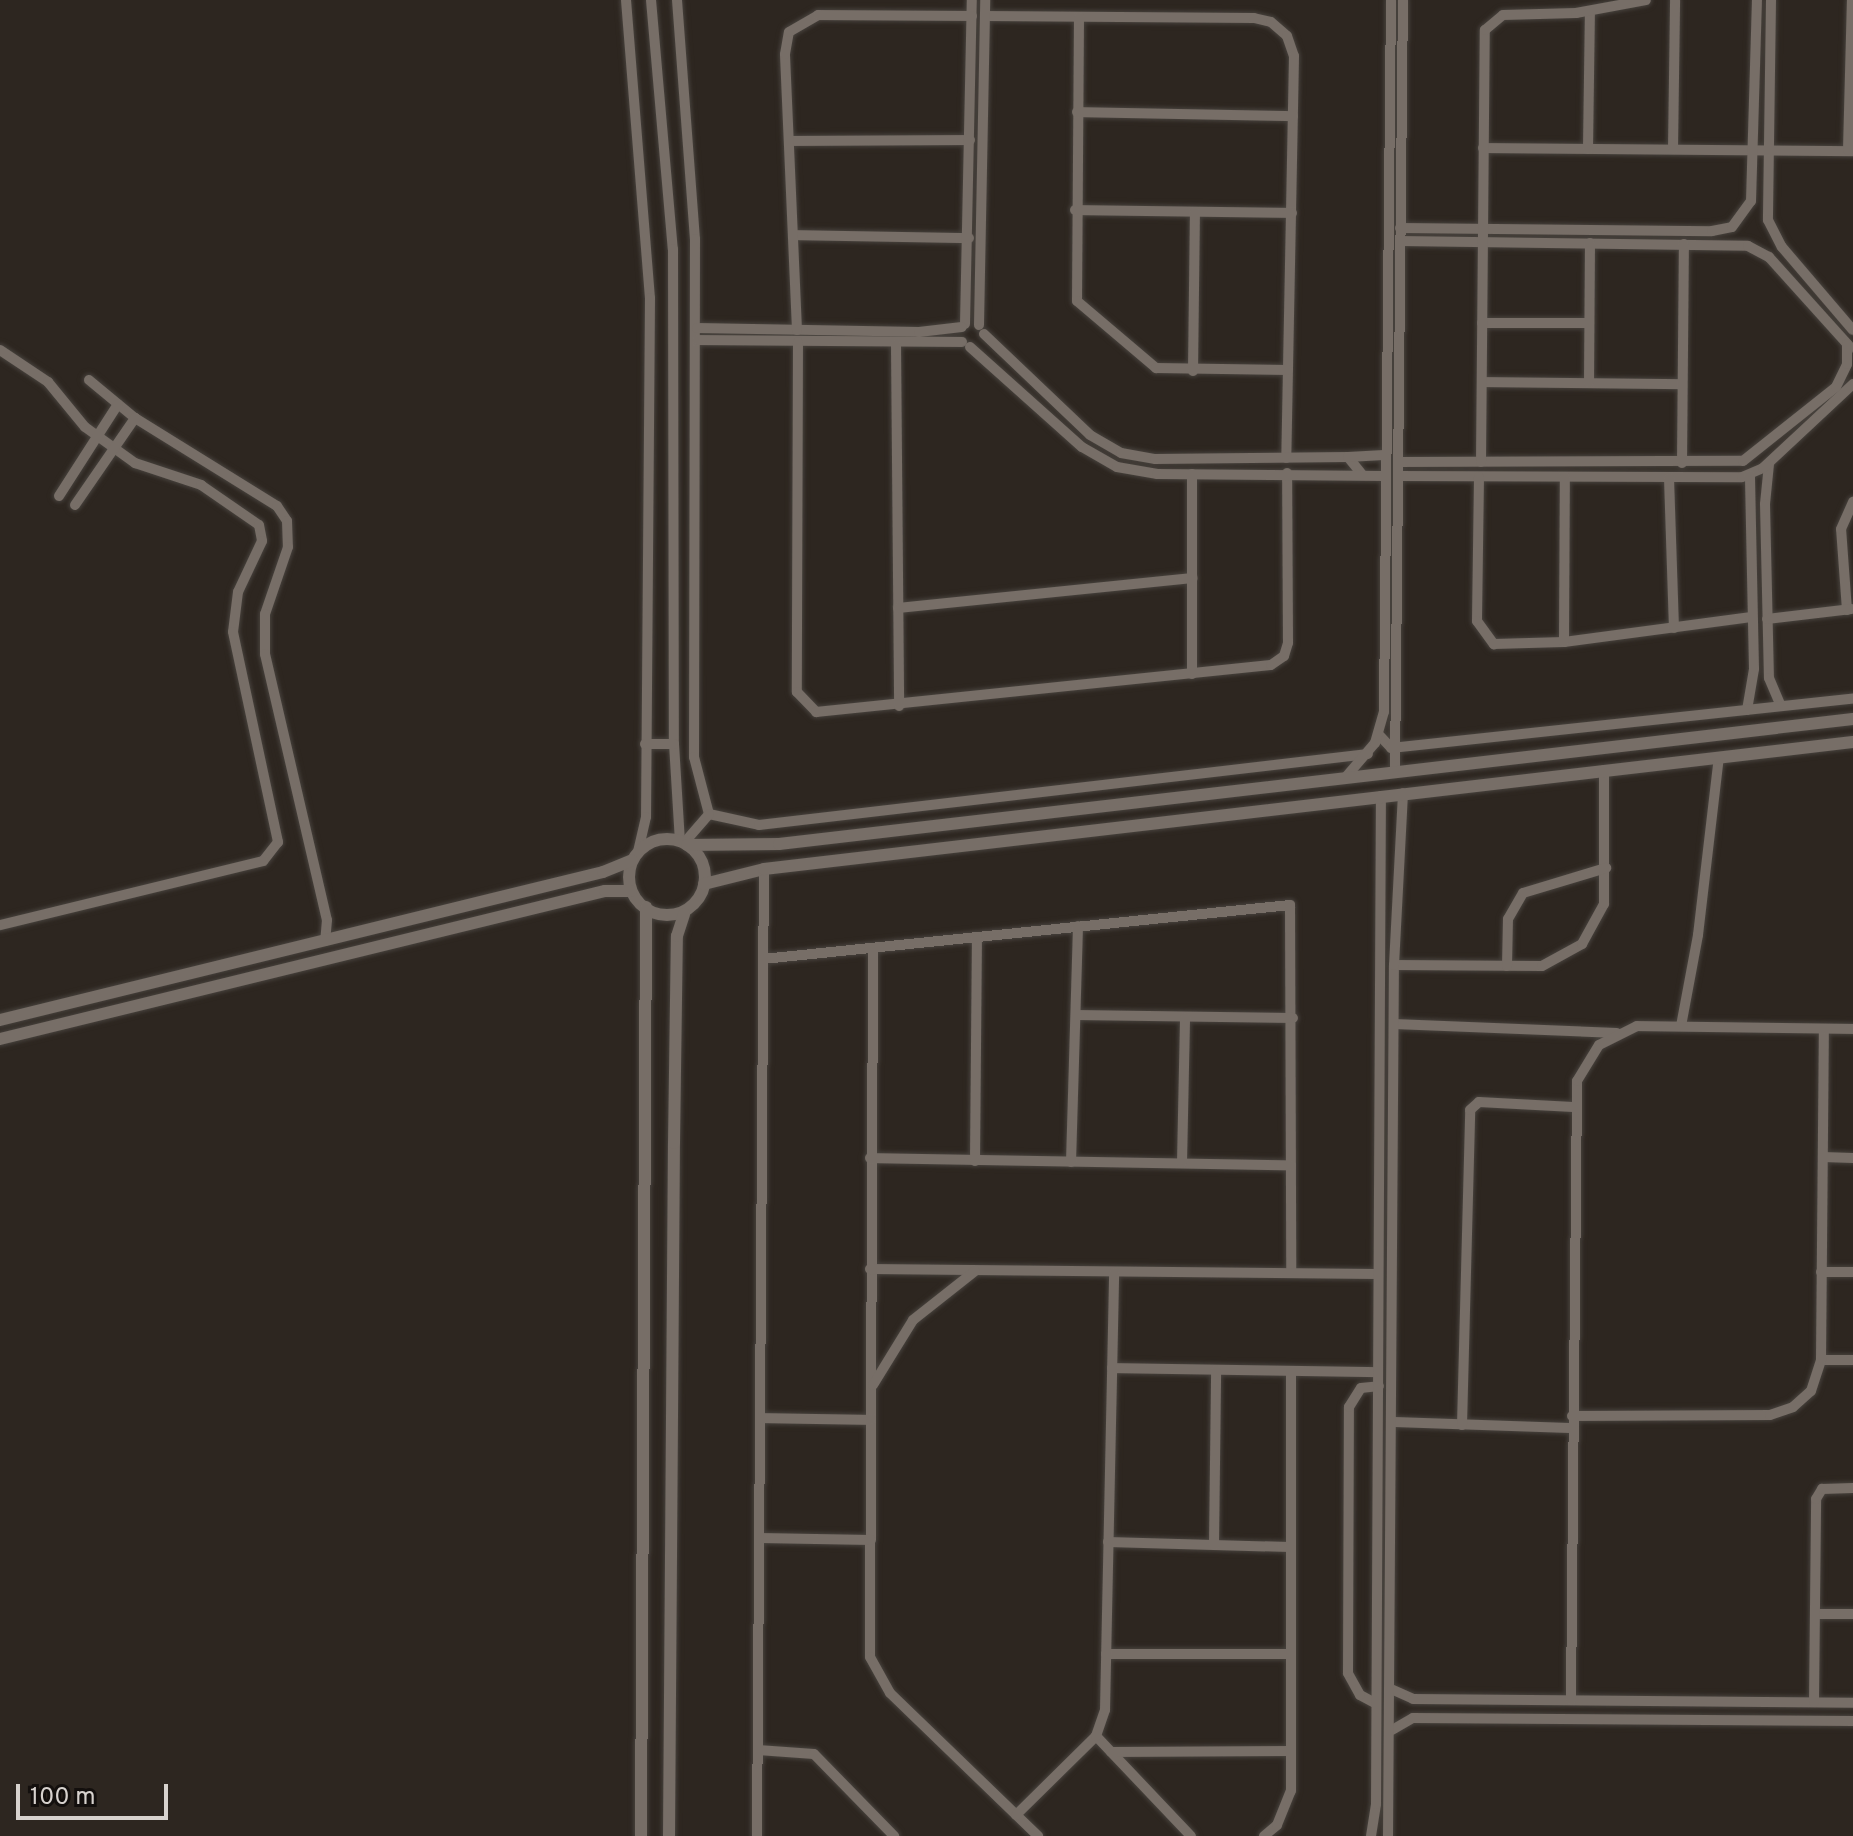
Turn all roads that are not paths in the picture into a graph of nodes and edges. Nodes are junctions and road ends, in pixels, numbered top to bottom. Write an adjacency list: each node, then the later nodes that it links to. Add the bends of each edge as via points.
1 (626, 0): 106 (street, via 650,298)
2 (651, 0): 107 (street, via 673,249)
3 (677, 0): 42 (street, via 691,148)
4 (972, 0): 14 (street)
5 (985, 0): 15 (street)
6 (1391, 0): 48 (street)
7 (1403, 0): 31 (street)
8 (1646, 0): 13 (street)
9 (1675, 0): 24 (street)
10 (1757, 0): 25 (street)
11 (1771, 0): 26 (street)
12 (1852, 0): 17 (street)
13 (1590, 12): 22 (street, via 1503,15 1487,25); 23 (street)
14 (972, 16): 20 (street); 21 (street, via 818,15 797,23 785,42)
15 (985, 16): 16 (street); 44 (street)
16 (1079, 17): 18 (street); 19 (street, via 1271,22 1292,46)
17 (1852, 63): 27 (street)
18 (1077, 112): 19 (street); 28 (street)
19 (1293, 116): 30 (street)
20 (970, 140): 21 (street); 34 (street)
21 (789, 141): 33 (street)
22 (1483, 148): 23 (street); 32 (street)
23 (1588, 149): 24 (street)
24 (1673, 149): 25 (street)
25 (1753, 150): 26 (street); 32 (street, via 1749,207 1725,229)
26 (1766, 150): 27 (street); 45 (street, via 1765,202 1771,229)
27 (1851, 150)
28 (1075, 210): 29 (street); 55 (street, via 1074,285 1081,308 1156,368)
29 (1195, 212): 30 (street); 55 (street)
30 (1292, 213): 54 (street)
31 (1400, 228): 32 (street); 35 (street)
32 (1483, 229): 36 (street)
33 (793, 235): 34 (street); 43 (street)
34 (969, 238): 41 (street)
35 (1400, 241): 36 (street); 49 (street)
36 (1482, 242): 37 (street); 39 (street)
37 (1590, 243): 38 (street); 40 (street)
38 (1684, 244): 52 (street, via 1737,244 1759,251); 59 (street)
39 (1482, 323): 40 (street); 57 (street)
40 (1589, 323): 58 (street)
41 (963, 326): 43 (street); 44 (street); 51 (street)
42 (697, 328): 43 (street); 46 (street)
43 (797, 330)
44 (981, 330): 51 (street, via 980,344); 67 (street, via 1090,435 1121,453 1155,459)
45 (1853, 330)
46 (697, 340): 47 (street); 117 (street, via 694,757)
47 (798, 342): 50 (street); 99 (street, via 797,692 804,705 823,714)
48 (1385, 342): 49 (street); 65 (street)
49 (1399, 342): 68 (street)
50 (896, 344): 51 (street); 89 (street)
51 (966, 344): 74 (street, via 1105,462 1144,473)
52 (1850, 347): 71 (street, via 1836,387 1758,453 1734,463)
53 (0, 350): 63 (street, via 48,382 76,419)
54 (1288, 370): 55 (street); 67 (street)
55 (1193, 371)
56 (89, 380): 61 (street)
57 (1482, 382): 58 (street); 69 (street)
58 (1589, 383): 59 (street)
59 (1682, 384): 71 (street)
60 (1853, 384): 70 (street)
61 (118, 404): 62 (street); 63 (street)
62 (135, 418): 64 (street); 133 (street, via 270,501 287,521 288,547 265,614 265,654 327,920)
63 (98, 437): 64 (street); 81 (street)
64 (113, 447): 83 (street); 130 (street, via 147,469 201,485 259,525 262,541 238,592 233,632 277,847 263,861)
65 (1384, 455): 66 (street); 76 (street)
66 (1348, 457): 67 (street); 73 (street)
67 (1286, 458)
68 (1398, 462): 69 (street); 77 (street)
69 (1481, 462): 71 (street)
70 (1769, 462): 75 (street); 85 (street)
71 (1682, 463)
72 (1287, 473): 73 (street); 74 (street); 95 (street, via 1284,656 1271,665)
73 (1361, 473): 76 (street)
74 (1192, 474): 88 (street)
75 (1750, 475): 80 (street); 84 (street)
76 (1384, 476): 86 (street)
77 (1398, 476): 78 (street); 87 (street)
78 (1479, 477): 79 (street); 94 (street, via 1479,628 1501,646)
79 (1565, 477): 80 (street); 94 (street)
80 (1669, 478): 93 (street)
81 (59, 496)
82 (1853, 502): 90 (street, via 1841,529)
83 (75, 505)
84 (1753, 545): 85 (street); 91 (street)
85 (1765, 545): 92 (street)
86 (1384, 568): 87 (street); 103 (street)
87 (1397, 568): 108 (street)
88 (1192, 578): 89 (street); 95 (street)
89 (898, 608): 99 (street)
90 (1850, 610): 92 (street)
91 (1751, 617): 93 (street); 96 (street)
92 (1767, 619): 97 (street)
93 (1674, 628): 94 (street)
94 (1564, 642)
95 (1192, 674): 99 (street)
96 (1753, 685): 97 (street); 101 (street)
97 (1769, 685): 100 (street)
98 (1853, 699): 100 (street)
99 (899, 706)
100 (1781, 706): 101 (street)
101 (1747, 710): 108 (street)
102 (1853, 719): 104 (street)
103 (1380, 736): 108 (street, via 1387,747); 109 (street)
104 (1701, 736): 111 (street); 113 (street)
105 (1853, 742): 110 (street)
106 (645, 744): 107 (street); 121 (street, via 646,817)
107 (674, 744): 118 (street)
108 (1396, 748): 113 (street)
109 (1368, 754): 114 (street); 117 (street, via 759,825)
110 (1719, 757): 111 (street); 145 (street, via 1698,935)
111 (1702, 759): 112 (street)
112 (1604, 770): 115 (street); 122 (street)
113 (1395, 771): 114 (street)
114 (1345, 778): 118 (street, via 779,844)
115 (1403, 793): 116 (street); 120 (street)
116 (1381, 796): 119 (street); 123 (street)
117 (709, 814): 118 (street)
118 (684, 843): 121 (street, via 658,840); 125 (street, via 702,862)
119 (1383, 853): 120 (street); 164 (street)
120 (1397, 854): 136 (street)
121 (635, 856): 124 (street); 126 (street)
122 (1606, 868): 137 (street, via 1604,904 1582,944 1542,966); 137 (street, via 1523,893 1508,919)
123 (764, 869): 125 (street); 135 (street)
124 (553, 884): 127 (street); 133 (street)
125 (704, 884): 129 (street)
126 (631, 891): 127 (street); 128 (street)
127 (559, 902): 139 (street)
128 (646, 907): 129 (street, via 666,915); 203 (street, via 650,951)
129 (684, 914): 204 (street, via 677,936 675,1053)
130 (0, 925)
131 (1078, 926): 132 (street); 140 (street); 142 (street, via 1287,903 1294,911)
132 (977, 937): 134 (street); 154 (street)
133 (325, 941): 138 (street)
134 (873, 948): 135 (street); 152 (street)
135 (763, 959): 174 (street)
136 (1394, 965): 137 (street); 144 (street)
137 (1507, 966)
138 (147, 984): 139 (street); 143 (street)
139 (152, 1003): 149 (street)
140 (1076, 1015): 141 (street); 155 (street)
141 (1185, 1017): 142 (street); 156 (street)
142 (1293, 1018): 157 (street)
143 (0, 1020)
144 (1394, 1024): 148 (street); 176 (street)
145 (1681, 1026): 146 (street); 148 (street, via 1637,1026)
146 (1824, 1029): 147 (street); 151 (street)
147 (1853, 1029)
148 (1617, 1033): 150 (street, via 1585,1061)
149 (0, 1039)
150 (1573, 1107): 173 (street); 177 (street, via 1479,1102 1470,1110)
151 (1823, 1157): 153 (street); 161 (street)
152 (870, 1158): 154 (street); 158 (street)
153 (1853, 1158)
154 (975, 1161): 155 (street)
155 (1071, 1162): 156 (street)
156 (1182, 1163): 157 (street)
157 (1291, 1165): 163 (street)
158 (870, 1269): 159 (street); 172 (street)
159 (976, 1270): 160 (street); 172 (street, via 913,1320)
160 (1114, 1272): 163 (street); 167 (street)
161 (1821, 1272): 162 (street); 165 (street)
162 (1853, 1272)
163 (1291, 1273): 164 (street)
164 (1378, 1274): 170 (street)
165 (1821, 1360): 166 (street); 173 (street, via 1811,1391 1778,1413)
166 (1853, 1360)
167 (1112, 1368): 168 (street); 184 (street)
168 (1216, 1370): 169 (street); 185 (street)
169 (1291, 1372): 170 (street); 186 (street)
170 (1378, 1372): 171 (street)
171 (1379, 1386): 179 (street); 194 (street, via 1361,1388 1349,1407 1348,1673 1360,1695)
172 (871, 1389): 175 (street)
173 (1572, 1416): 178 (street)
174 (761, 1418): 175 (street); 182 (street)
175 (871, 1420): 183 (street)
176 (1392, 1422): 177 (street); 180 (street)
177 (1462, 1425): 178 (street)
178 (1572, 1428): 192 (street)
179 (1377, 1465): 180 (street); 194 (street)
180 (1392, 1465): 191 (street)
181 (1853, 1488): 187 (street, via 1822,1489 1816,1499)
182 (760, 1538): 183 (street); 199 (street)
183 (871, 1540): 202 (street, via 874,1670 890,1693)
184 (1108, 1542): 185 (street); 189 (street)
185 (1214, 1545): 186 (street)
186 (1290, 1547): 190 (street)
187 (1815, 1614): 188 (street); 193 (street)
188 (1853, 1614)
189 (1106, 1654): 190 (street); 198 (street, via 1105,1710)
190 (1290, 1654): 200 (street)
191 (1391, 1689): 192 (street, via 1413,1699); 197 (street)
192 (1571, 1700): 193 (street)
193 (1814, 1702): 195 (street)
194 (1375, 1703): 210 (street, via 1376,1804)
195 (1853, 1703)
196 (1853, 1721): 197 (street, via 1413,1718)
197 (1392, 1730): 211 (street)
198 (1096, 1736): 201 (street); 202 (street)
199 (758, 1750): 205 (street); 206 (street, via 814,1754)
200 (1291, 1751): 201 (street); 209 (street, via 1286,1809)
201 (1111, 1752): 208 (street)
202 (1016, 1815): 207 (street)
203 (641, 1836)
204 (669, 1836)
205 (757, 1836)
206 (894, 1836)
207 (1038, 1836)
208 (1191, 1836)
209 (1264, 1836)
210 (1371, 1836)
211 (1388, 1836)

